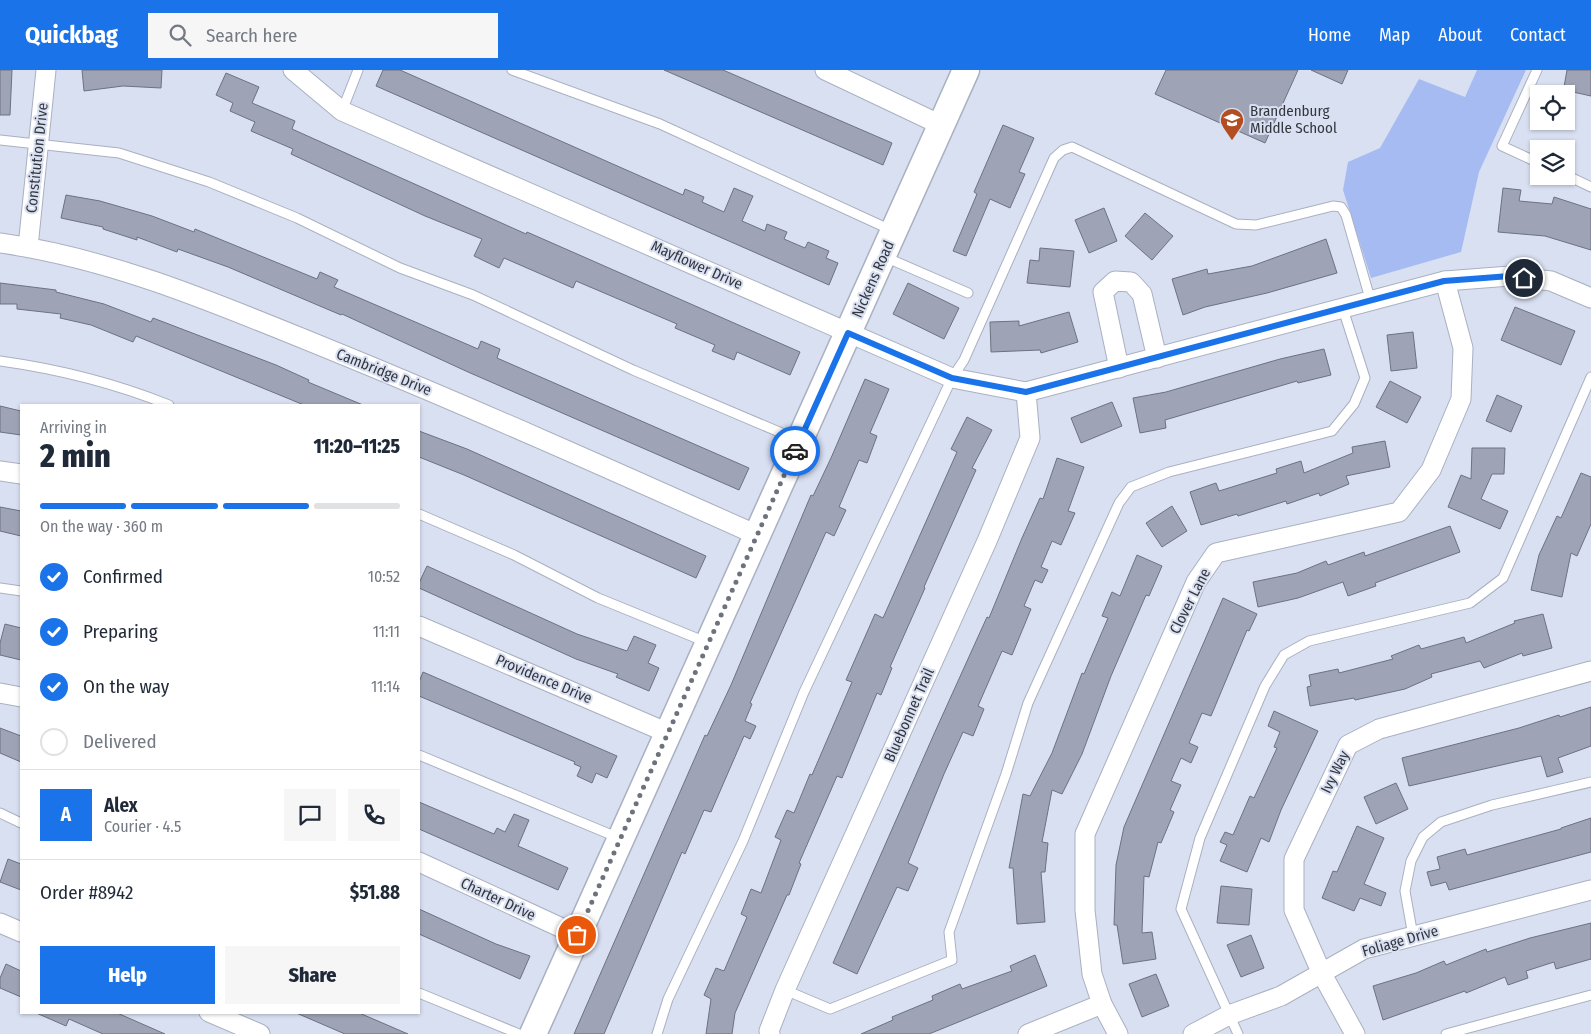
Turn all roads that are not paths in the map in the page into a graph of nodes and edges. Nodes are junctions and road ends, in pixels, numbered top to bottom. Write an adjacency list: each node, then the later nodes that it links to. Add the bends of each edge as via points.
1 (46, 70): 11 (street, Constitution Drive)
2 (293, 70): 8 (street, Mayflower Drive)
3 (358, 70): 8 (lane)
4 (512, 70): 15 (lane, via 660,124)
5 (825, 70): 9 (street)
6 (966, 70): 9 (street, Nickens Road)
7 (1537, 70): 12 (lane, via 1502,146)
8 (342, 111): 24 (street, Mayflower Drive)
9 (941, 125): 15 (street, Nickens Road)
10 (0, 140): 11 (lane)
11 (38, 143): 17 (street, Constitution Drive); 32 (lane, via 119,153 209,182)
12 (1530, 159)
13 (1575, 179): 14 (lane)
14 (1591, 186)
15 (894, 231): 18 (street, Nickens Road)
16 (0, 243): 17 (street, Cambridge Drive)
17 (28, 247): 36 (street, Cambridge Drive, via 121,269 216,303 449,398)
18 (882, 256): 20 (lane); 24 (street, Nickens Road)
19 (1444, 281): 21 (street, Mayflower Drive, via 1510,276 1551,281); 22 (street, Mayflower Drive); 60 (street, Clover Lane, via 1463,348 1462,399 1431,470 1399,512 1216,553 1196,582 1085,834 1085,910 1092,974)
20 (968, 293)
21 (1591, 298)
22 (1371, 302): 23 (street, Mayflower Drive); 29 (lane, via 1341,207 1333,206 1256,226 1236,224 1072,147 1054,158 964,360)
23 (1343, 309): 25 (street, Mayflower Drive); 57 (lane, via 1365,378 1354,404 1332,432 1168,472 1131,487 1119,503 1028,703 1006,774 948,932 952,960 830,1010)
24 (848, 333): 29 (street, Mayflower Drive); 32 (street, Nickens Road)
25 (1157, 358): 27 (street, Mayflower Drive); 27 (street, via 1142,294 1132,282 1115,281 1103,292)
26 (0, 361): 31 (lane, via 73,373)
27 (1119, 368): 30 (street, Mayflower Drive)
28 (1591, 377): 62 (lane, via 1504,578 1470,603 1309,641 1284,655 1265,686 1200,838 1181,909)
29 (952, 378): 30 (street, Mayflower Drive); 66 (lane, via 804,692 743,841 668,998)
30 (1026, 392): 57 (street, Bluebonnet Trail, via 1030,438)
31 (167, 404)
32 (800, 441): 36 (street, Nickens Road)
33 (0, 471): 34 (street)
34 (20, 474)
35 (420, 514): 40 (lane, via 514,555 598,598)
36 (757, 535): 40 (street, Nickens Road)
37 (0, 588): 38 (lane)
38 (20, 591)
39 (420, 626): 44 (street, Providence Drive)
40 (709, 643): 44 (street, Nickens Road)
41 (1591, 671): 56 (street, Ivy Way, via 1379,728 1348,745 1294,860 1294,910)
42 (0, 693): 43 (street)
43 (20, 697)
44 (668, 733): 49 (street, Nickens Road)
45 (420, 755): 49 (lane)
46 (1591, 782): 55 (lane, via 1492,805 1441,822 1423,837 1411,861 1405,891)
47 (0, 814): 48 (lane)
48 (20, 823)
49 (621, 838): 54 (street, Nickens Road)
50 (420, 862): 54 (street, Charter Drive)
51 (1591, 890): 55 (street, Foliage Drive)
52 (0, 923): 53 (street)
53 (20, 932)
54 (577, 935): 65 (street, Nickens Road)
55 (1413, 936): 56 (street, Foliage Drive, via 1364,949)
56 (1322, 974): 62 (street, Foliage Drive, via 1281,996); 72 (street, Ivy Way)
57 (785, 990): 67 (street, Bluebonnet Trail)
58 (420, 993): 64 (lane)
59 (1591, 995): 73 (lane)
60 (1102, 1004): 68 (street); 69 (street, Clover Lane)
61 (214, 1014): 63 (street)
62 (1229, 1016): 70 (street, Foliage Drive); 71 (lane)
63 (260, 1034)
64 (519, 1034)
65 (533, 1034)
66 (657, 1034)
67 (770, 1034)
68 (1028, 1034)
69 (1118, 1034)
70 (1192, 1034)
71 (1238, 1034)
72 (1355, 1034)
73 (1446, 1034)

